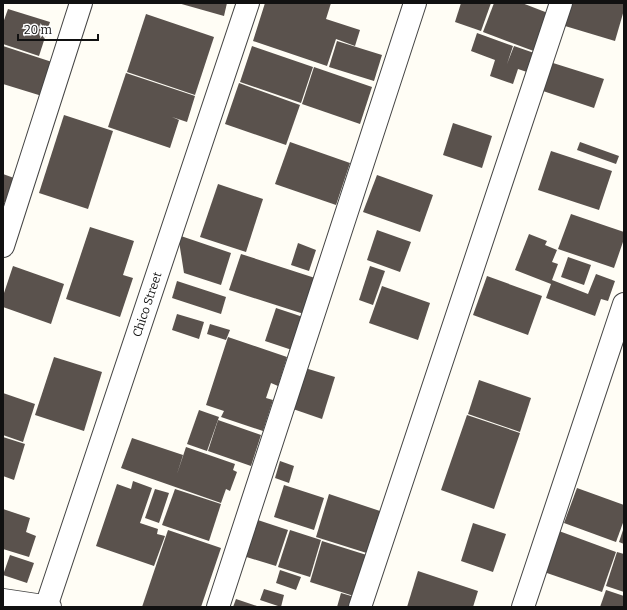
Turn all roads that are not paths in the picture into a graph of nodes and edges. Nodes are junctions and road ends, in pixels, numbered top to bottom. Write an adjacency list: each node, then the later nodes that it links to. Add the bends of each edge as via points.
1 (81, 3): 5 (street)
2 (248, 3): 8 (street, Chico Street)
3 (416, 3): 9 (street)
4 (561, 3): 10 (street)
5 (3, 246)
6 (624, 304): 11 (street)
7 (3, 600): 8 (street)
8 (47, 606)
9 (218, 607)
10 (360, 607)
11 (523, 607)

